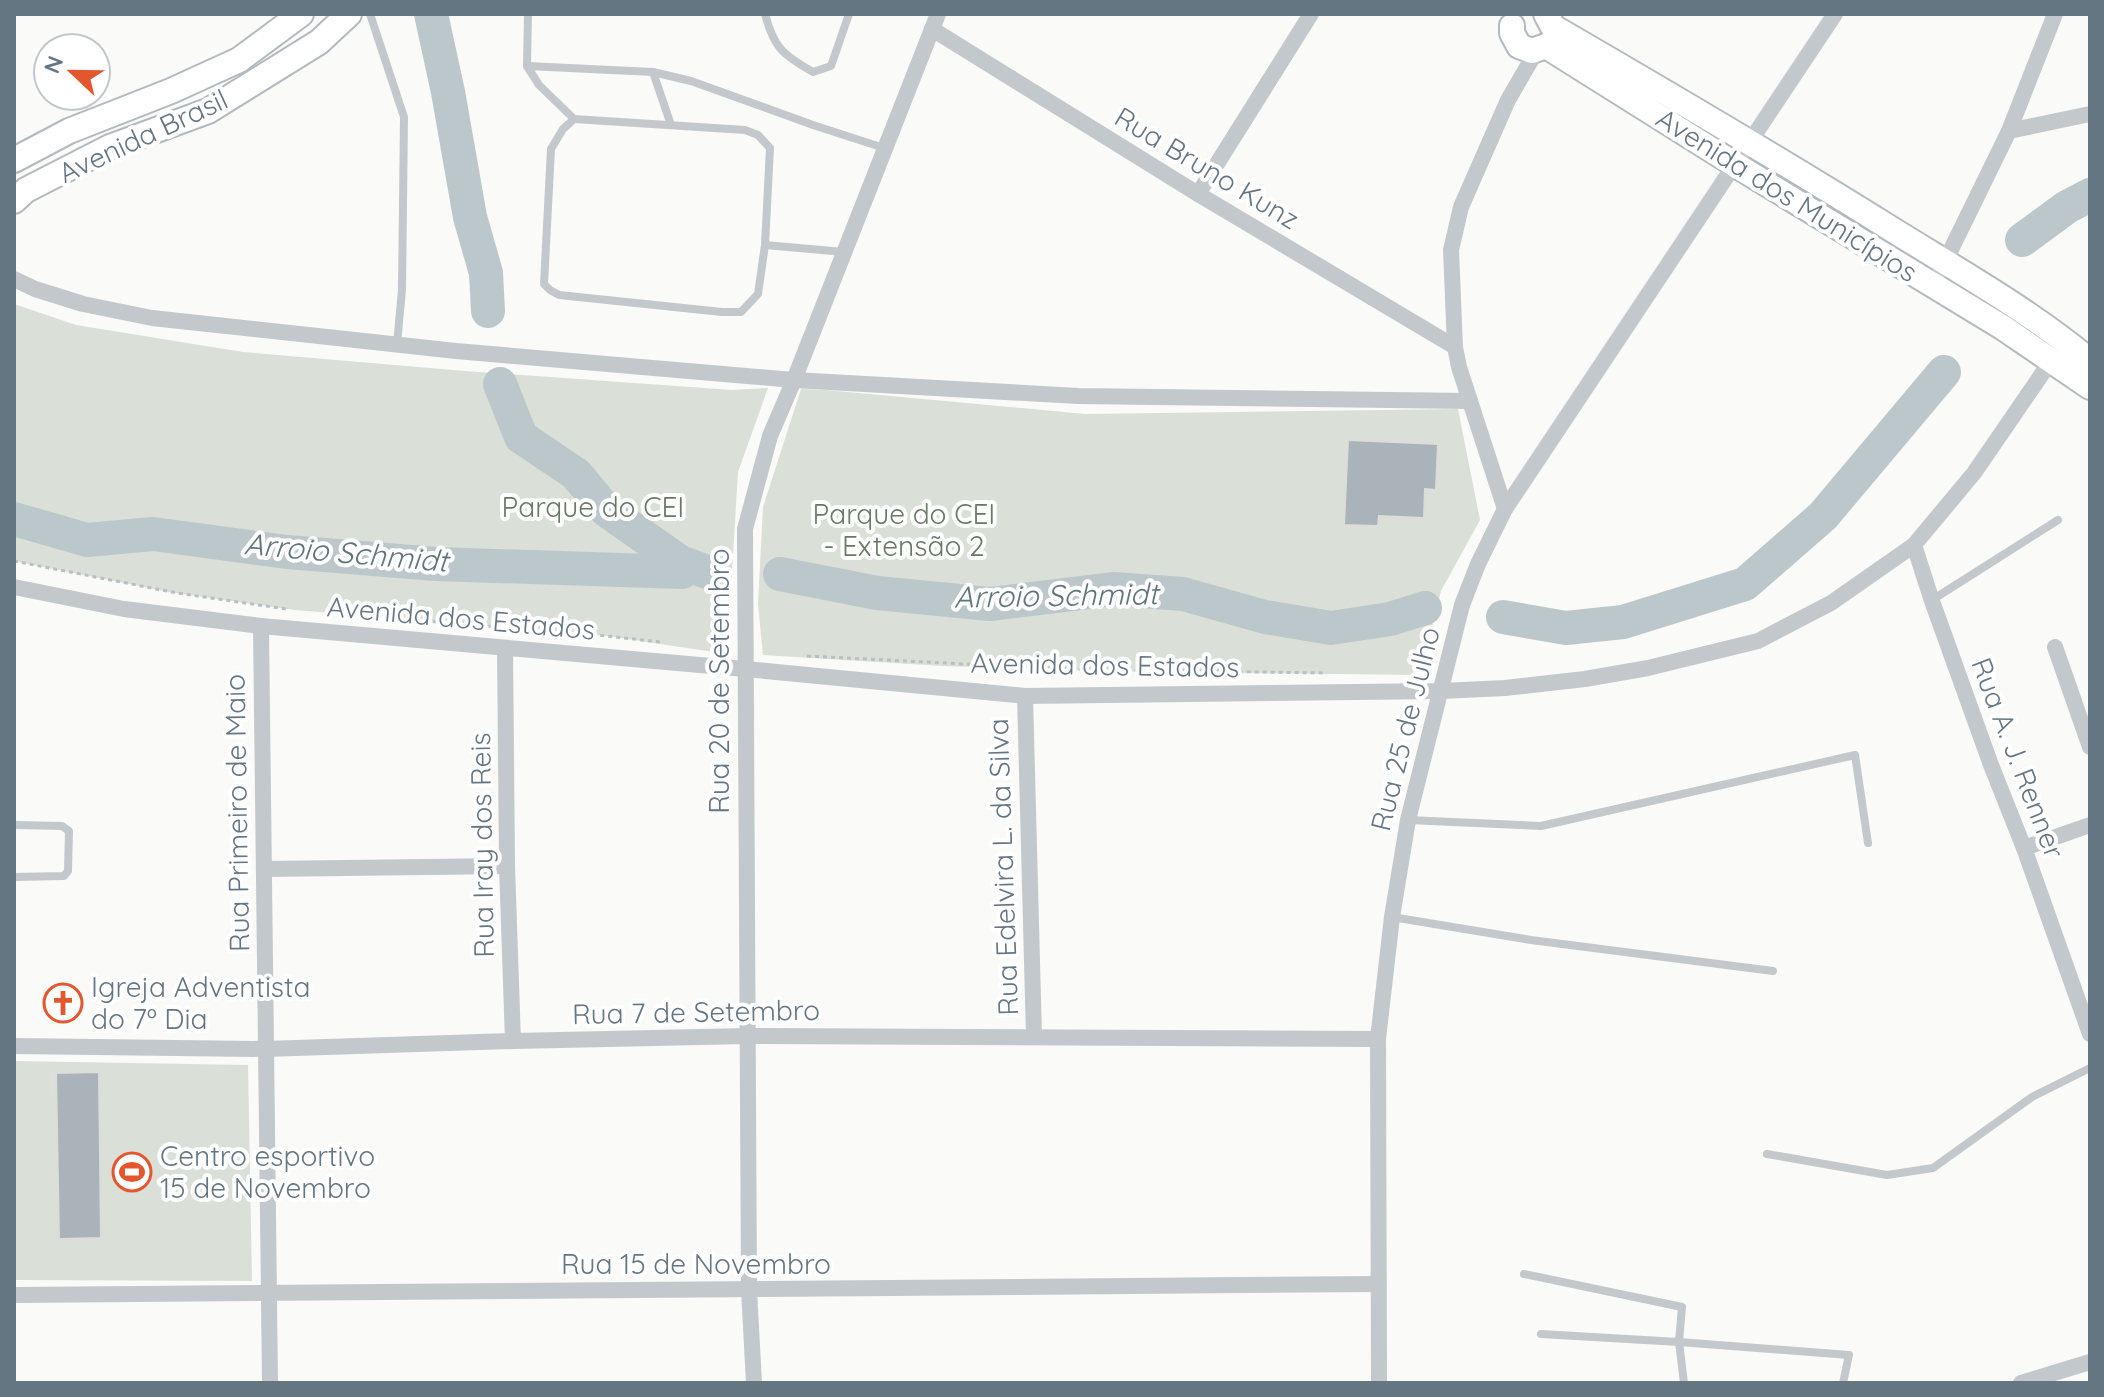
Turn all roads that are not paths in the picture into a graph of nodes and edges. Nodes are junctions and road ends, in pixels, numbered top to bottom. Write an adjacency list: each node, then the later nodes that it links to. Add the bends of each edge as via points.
1 (301, 14): 20 (main road, Avenida Brasil, via 239,60 69,131)
2 (349, 14): 23 (main road, Avenida Brasil, via 319,42 208,111 110,147)
3 (370, 14): 29 (lane, via 404,117)
4 (528, 14): 12 (lane)
5 (765, 14): 6 (lane, via 788,58 813,72 831,66)
6 (849, 14)
7 (1311, 14): 22 (street)
8 (1835, 14): 18 (street, Rua 25 de Julho)
9 (2055, 14): 17 (street)
10 (935, 22): 19 (street, Rua 20 de Setembro); 22 (street, Rua Bruno Kunz)
11 (1532, 27): 18 (main road, Avenida dos Municípios); 21 (main road, Avenida dos Municípios); 30 (street, via 1508,100 1461,207 1451,250)
12 (527, 66): 13 (lane); 15 (lane)
13 (653, 72): 16 (lane); 19 (lane)
14 (2090, 114): 17 (street)
15 (574, 119): 16 (lane); 24 (lane, via 551,149 544,284 550,290 741,312 758,294)
16 (671, 125): 24 (lane, via 745,130 770,148)
17 (2009, 131): 26 (street)
18 (1749, 141): 21 (street, Rua 25 de Julho); 26 (main road, Avenida dos Municípios)
19 (884, 148): 25 (street, Rua 20 de Setembro)
20 (14, 160)
21 (1734, 164): 28 (main road, Avenida dos Municípios); 36 (street, Rua 25 de Julho)
22 (1198, 194): 30 (street, Rua Bruno Kunz)
23 (14, 201)
24 (765, 245): 25 (lane)
25 (844, 252): 33 (street, Rua 20 de Setembro)
26 (1946, 263): 28 (street); 31 (main road, Avenida dos Municípios)
27 (14, 279): 29 (street, via 83,304 152,318)
28 (1932, 285): 31 (main road, Avenida dos Municípios)
29 (397, 344): 33 (street)
30 (1455, 347): 35 (street)
31 (2059, 351): 32 (main road, Avenida dos Municípios); 34 (main road, Avenida dos Municípios); 38 (street, Avenida dos Estados, via 1974,473)
32 (2090, 361)
33 (794, 380): 35 (street, via 1078,396); 44 (street, Rua 20 de Setembro, via 770,436 745,529)
34 (2090, 387)
35 (1470, 401): 36 (street)
36 (1505, 509): 45 (street, Rua 25 de Julho, via 1462,605)
37 (2058, 520): 40 (lane)
38 (1914, 545): 40 (street, Rua A. J. Renner); 45 (street, Avenida dos Estados, via 1831,603 1758,641 1585,679)
39 (14, 587): 41 (street, Avenida dos Estados, via 124,609)
40 (1932, 601): 52 (street, Rua A. J. Renner)
41 (261, 626): 43 (street, Avenida dos Estados); 54 (street, Rua Primeiro de Maio)
42 (2055, 647): 47 (street)
43 (505, 648): 44 (street, Avenida dos Estados); 53 (street, Rua Iray dos Reis)
44 (745, 669): 46 (street, Avenida dos Estados); 59 (street, Rua 20 de Setembro)
45 (1441, 691): 46 (street, Avenida dos Estados); 48 (street, Rua 25 de Julho)
46 (1025, 696): 60 (street, Rua Edelvira L. da Silva)
47 (2090, 747)
48 (1408, 820): 51 (lane, via 1541,826 1855,755); 56 (street, Rua 25 de Julho)
49 (14, 825): 55 (lane, via 62,826 69,831 64,876)
50 (2090, 825): 52 (street)
51 (1868, 843)
52 (2024, 848): 58 (street, Rua A. J. Renner)
53 (507, 866): 54 (street); 62 (street, Rua Iray dos Reis)
54 (264, 869): 64 (street, Rua Primeiro de Maio)
55 (14, 877)
56 (1392, 917): 57 (lane); 61 (street, Rua 25 de Julho)
57 (1773, 971)
58 (2090, 1034)
59 (748, 1036): 60 (street, Rua 7 de Setembro); 62 (street, Rua 7 de Setembro); 69 (street, Rua 20 de Setembro)
60 (1034, 1037): 61 (street, Rua 7 de Setembro)
61 (1378, 1039): 68 (street, Rua 25 de Julho)
62 (513, 1041): 64 (street, Rua 7 de Setembro)
63 (14, 1046): 64 (street, Rua 7 de Setembro)
64 (265, 1049): 70 (street, Rua Primeiro de Maio)
65 (2090, 1068): 66 (lane, via 2032,1097 1933,1168 1887,1175)
66 (1767, 1154)
67 (1524, 1274): 73 (lane, via 1682,1307)
68 (1378, 1284): 69 (street, Rua 15 de Novembro); 77 (street, Rua 25 de Julho)
69 (749, 1290): 70 (street, Rua 15 de Novembro); 76 (street, Rua 20 de Setembro)
70 (268, 1294): 71 (street, Rua 15 de Novembro); 75 (street, Rua Primeiro de Maio)
71 (14, 1295)
72 (1541, 1334): 73 (lane)
73 (1679, 1342): 78 (lane); 79 (lane, via 1849,1355)
74 (2090, 1362): 80 (street)
75 (270, 1383)
76 (754, 1383)
77 (1379, 1383)
78 (1684, 1383)
79 (1843, 1383)
80 (2021, 1383)

